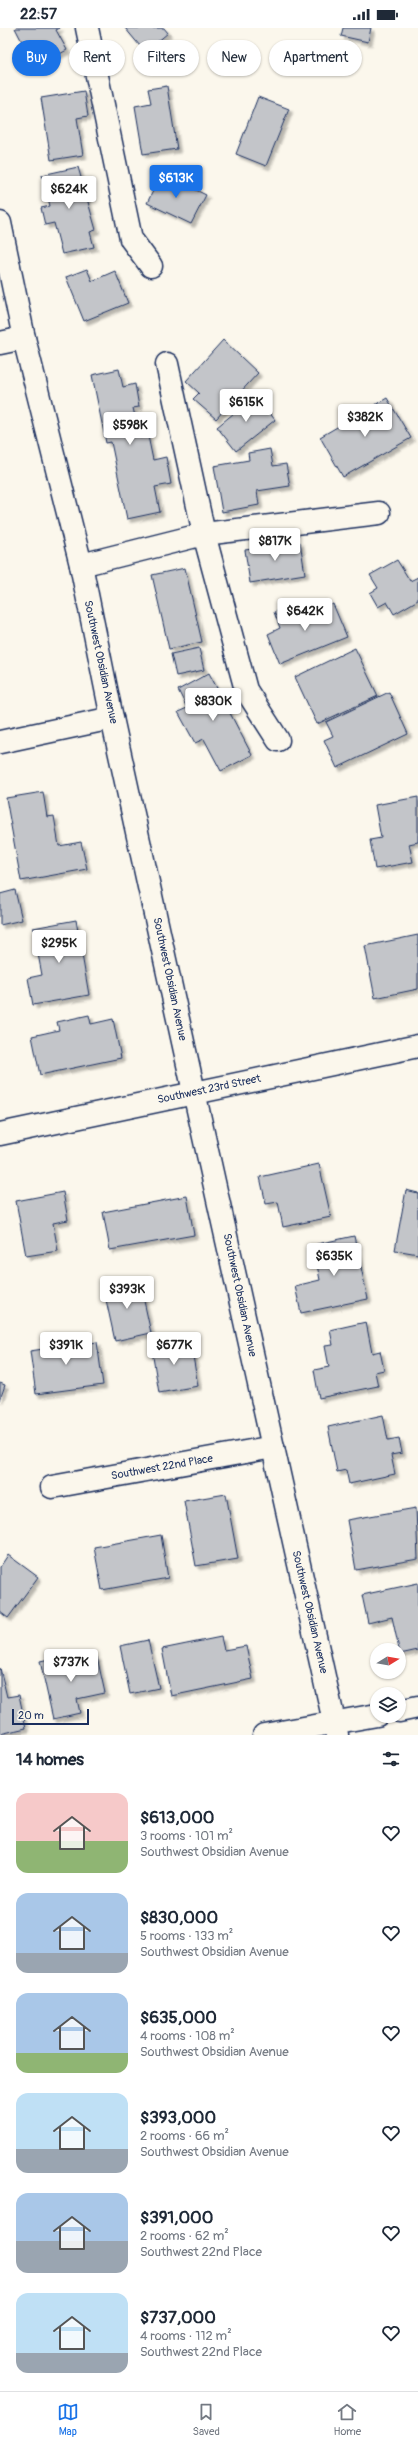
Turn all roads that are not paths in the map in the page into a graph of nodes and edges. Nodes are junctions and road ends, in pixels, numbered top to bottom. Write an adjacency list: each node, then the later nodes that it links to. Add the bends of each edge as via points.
1 (87, 28): 3 (street, via 131,239)
2 (0, 224): 4 (street, Southwest Obsidian Avenue)
3 (151, 266)
4 (24, 338): 5 (street); 9 (street, Southwest Obsidian Avenue)
5 (0, 343)
6 (167, 364): 8 (street)
7 (380, 513): 8 (street)
8 (204, 534): 9 (street); 11 (street, via 246,690)
9 (81, 565): 10 (street, Southwest Obsidian Avenue)
10 (112, 718): 12 (street); 14 (street, Southwest Obsidian Avenue)
11 (278, 740)
12 (0, 742)
13 (418, 1046): 14 (street, Southwest 23rd Street)
14 (194, 1092): 15 (street, Southwest 23rd Street); 16 (street, Southwest Obsidian Avenue)
15 (0, 1134)
16 (273, 1447): 17 (street, Southwest 22nd Place); 21 (street, Southwest Obsidian Avenue)
17 (52, 1487)
18 (418, 1707): 19 (street)
19 (406, 1710)
20 (370, 1717): 21 (street)
21 (339, 1726): 22 (street)
22 (264, 1735)

